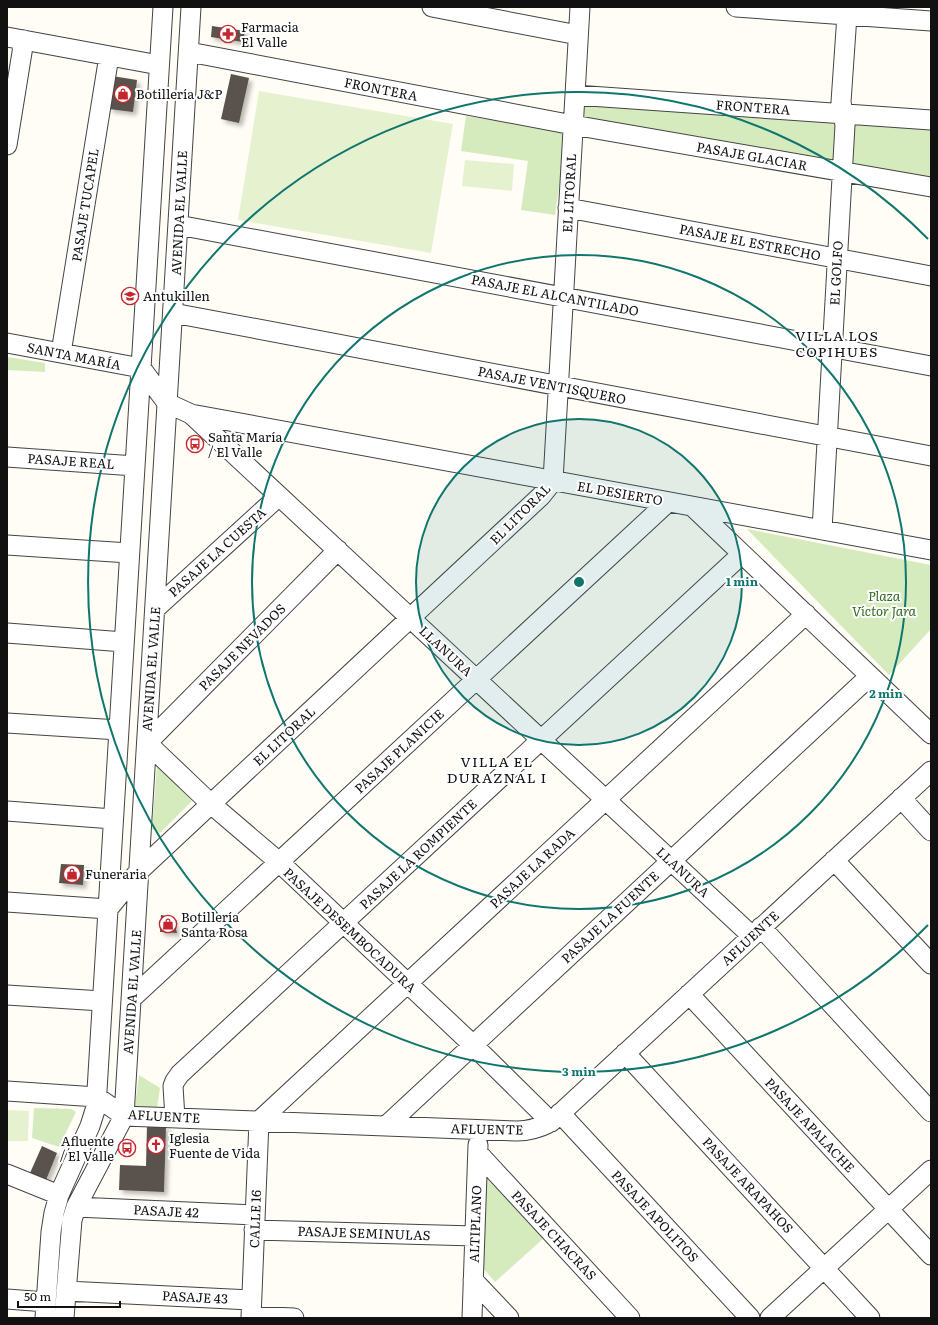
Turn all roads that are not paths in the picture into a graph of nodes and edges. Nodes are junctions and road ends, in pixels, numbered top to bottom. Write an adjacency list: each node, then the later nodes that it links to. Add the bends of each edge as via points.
1 (163, 7): 12 (street)
2 (191, 7): 10 (street, AVENIDA EL VALLE)
3 (432, 7): 8 (street)
4 (580, 7): 8 (street, EL LITORAL)
5 (736, 7): 6 (street)
6 (847, 15): 7 (street); 14 (street, EL GOLFO, via 841,102)
7 (931, 22)
8 (578, 35): 13 (street, EL LITORAL)
9 (16, 38): 11 (street); 17 (street)
10 (188, 52): 16 (street, FRONTERA); 21 (street, AVENIDA EL VALLE)
11 (109, 56): 12 (street); 28 (street, PASAJE TUCAPEL)
12 (159, 65): 30 (street)
13 (575, 95): 14 (street, FRONTERA); 16 (street, EL LITORAL)
14 (843, 114): 15 (street, FRONTERA); 18 (street, EL GOLFO, via 845,125)
15 (931, 120)
16 (573, 125): 18 (street, PASAJE GLACIAR); 20 (street, EL LITORAL)
17 (7, 145)
18 (842, 172): 19 (street, PASAJE GLACIAR); 22 (street, EL GOLFO)
19 (931, 187)
20 (568, 208): 22 (street, PASAJE EL ESTRECHO); 24 (street, EL LITORAL)
21 (178, 226): 24 (street, PASAJE EL ALCANTILADO); 25 (street, AVENIDA EL VALLE)
22 (837, 258): 23 (street, PASAJE EL ESTRECHO); 27 (street, EL GOLFO)
23 (931, 276)
24 (564, 297): 27 (street, PASAJE EL ALCANTILADO); 31 (street, EL LITORAL)
25 (173, 313): 31 (street, PASAJE VENTISQUERO); 32 (street, AVENIDA EL VALLE)
26 (7, 343): 28 (street, SANTA MARÍA)
27 (832, 348): 29 (street, PASAJE EL ALCANTILADO); 34 (street, EL GOLFO)
28 (61, 353): 30 (street, SANTA MARÍA)
29 (931, 366)
30 (141, 368): 32 (street, LLANURA); 37 (street)
31 (559, 386): 34 (street, PASAJE VENTISQUERO); 38 (street, EL LITORAL)
32 (167, 403): 33 (street, LLANURA); 48 (street, AVENIDA EL VALLE)
33 (191, 414): 38 (street, EL DESIERTO); 39 (street, LLANURA)
34 (827, 437): 35 (street, PASAJE VENTISQUERO); 42 (street, EL GOLFO)
35 (931, 456)
36 (7, 457): 37 (street, PASAJE REAL)
37 (135, 466): 46 (street)
38 (553, 481): 40 (street, EL DESIERTO); 50 (street, EL LITORAL, via 541,496)
39 (279, 496): 44 (street, LLANURA); 48 (street, PASAJE LA CUESTA)
40 (668, 502): 41 (street, EL DESIERTO); 54 (street, PASAJE PLANICIE)
41 (693, 507): 42 (street, EL DESIERTO); 47 (street)
42 (822, 530): 45 (street, EL DESIERTO)
43 (7, 545): 46 (street)
44 (338, 550): 50 (street, LLANURA); 59 (street, PASAJE NEVADOS)
45 (931, 550)
46 (129, 553): 52 (street)
47 (742, 554): 49 (street); 58 (street, PASAJE LA ROMPIENTE)
48 (155, 609): 59 (street, AVENIDA EL VALLE)
49 (806, 614): 53 (street); 62 (street, PASAJE LA RADA)
50 (410, 618): 54 (street, LLANURA); 63 (street, EL LITORAL)
51 (7, 633): 52 (street)
52 (124, 642): 57 (street)
53 (870, 676): 56 (street); 68 (street, PASAJE LA FUENTE)
54 (476, 680): 58 (street, LLANURA); 69 (street, PASAJE PLANICIE)
55 (7, 723): 57 (street)
56 (931, 734)
57 (118, 736): 59 (street); 65 (street)
58 (541, 740): 62 (street, LLANURA); 73 (street, PASAJE LA ROMPIENTE)
59 (146, 743): 63 (street, PASAJE DESEMBOCADURA); 70 (street, AVENIDA EL VALLE)
60 (931, 771): 61 (street, AFLUENTE)
61 (901, 798): 66 (street); 67 (street, AFLUENTE)
62 (605, 800): 68 (street, LLANURA); 76 (street, PASAJE LA RADA)
63 (210, 804): 69 (street, PASAJE DESEMBOCADURA); 70 (street, EL LITORAL)
64 (7, 811): 65 (street)
65 (113, 819): 72 (street)
66 (931, 831)
67 (834, 860): 74 (street, AFLUENTE); 75 (street)
68 (671, 861): 74 (street, LLANURA); 81 (street, PASAJE LA FUENTE)
69 (279, 862): 73 (street, PASAJE DESEMBOCADURA); 79 (street, PASAJE PLANICIE)
70 (139, 871): 72 (street, EL LITORAL); 79 (street, AVENIDA EL VALLE)
71 (7, 902): 72 (street)
72 (108, 909): 80 (street)
73 (343, 923): 76 (street, PASAJE DESEMBOCADURA); 88 (street, PASAJE LA ROMPIENTE, via 177,1077 173,1086)
74 (756, 932): 77 (street, AFLUENTE); 85 (street, LLANURA)
75 (931, 964)
76 (407, 984): 81 (street, PASAJE DESEMBOCADURA); 89 (street, PASAJE LA RADA)
77 (689, 994): 82 (street, AFLUENTE); 97 (street, PASAJE APALACHE)
78 (7, 995): 80 (street)
79 (131, 999): 86 (street, AVENIDA EL VALLE)
80 (102, 1001): 84 (street)
81 (473, 1046): 87 (street, PASAJE DESEMBOCADURA); 90 (street, PASAJE LA FUENTE)
82 (625, 1053): 87 (street, AFLUENTE); 101 (street, PASAJE ARAPAHOS)
83 (7, 1091): 84 (street)
84 (96, 1097): 86 (street, AFLUENTE); 95 (street, via 96,1107 90,1126)
85 (931, 1112)
86 (124, 1116): 88 (street, AFLUENTE); 96 (street, AVENIDA EL VALLE)
87 (555, 1117): 91 (street, AFLUENTE, via 536,1129 526,1131); 112 (street, PASAJE APOLITOS)
88 (175, 1118): 89 (street, AFLUENTE)
89 (259, 1121): 90 (street, AFLUENTE); 98 (street, CALLE 16)
90 (386, 1126): 91 (street, AFLUENTE)
91 (478, 1130): 92 (street, ALTIPLANO)
92 (478, 1153): 99 (street, ALTIPLANO); 111 (street, PASAJE CHACRAS)
93 (931, 1170): 97 (street)
94 (7, 1174): 95 (street)
95 (59, 1195): 105 (street, via 51,1232)
96 (76, 1207): 98 (street, PASAJE 42); 103 (street, AVENIDA EL VALLE, via 72,1220)
97 (888, 1209): 100 (street, PASAJE APALACHE); 101 (street)
98 (254, 1222): 99 (street, PASAJE SEMINULAS); 106 (street, CALLE 16)
99 (475, 1236): 102 (street, ALTIPLANO)
100 (931, 1256)
101 (824, 1268): 113 (street); 114 (street, PASAJE ARAPAHOS)
102 (473, 1280): 109 (street, ALTIPLANO); 110 (street)
103 (66, 1291): 106 (street, PASAJE 43); 107 (street, AVENIDA EL VALLE)
104 (7, 1299): 105 (street)
105 (45, 1310)
106 (251, 1311): 108 (street, PASAJE 43)
107 (64, 1318)
108 (294, 1318)
109 (472, 1318)
110 (509, 1318)
111 (630, 1318)
112 (750, 1318)
113 (770, 1318)
114 (870, 1318)

